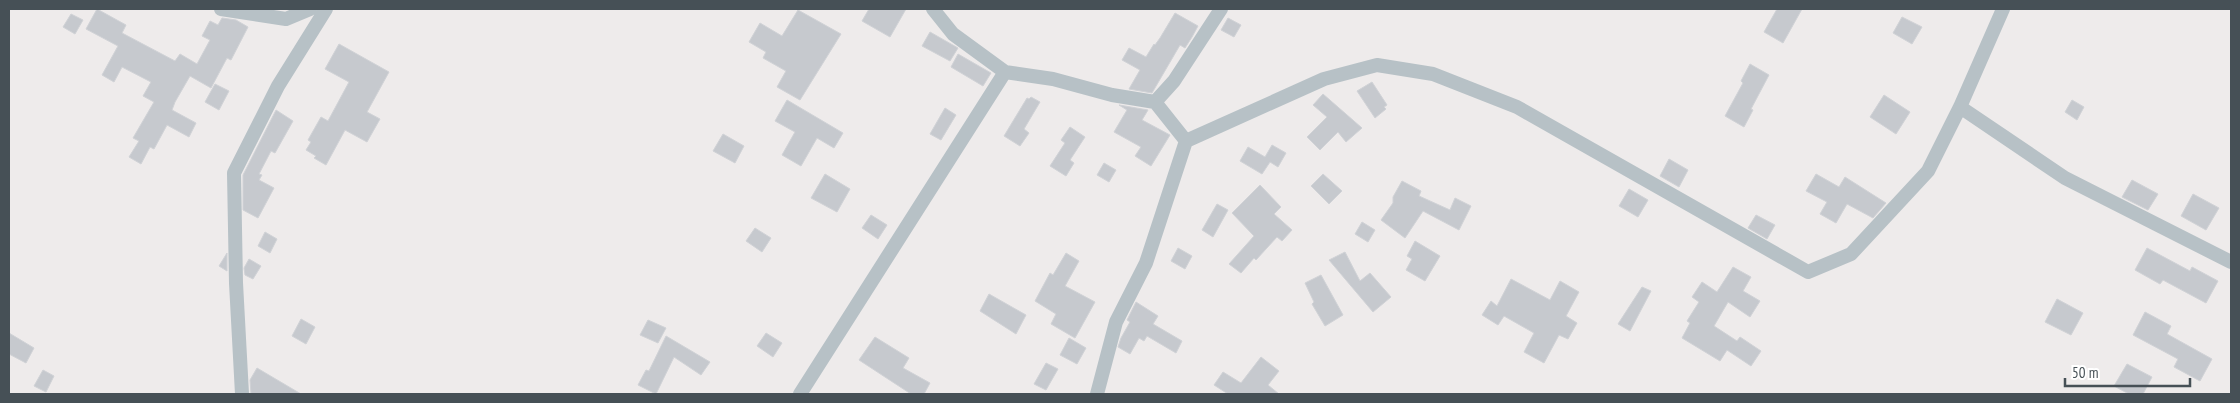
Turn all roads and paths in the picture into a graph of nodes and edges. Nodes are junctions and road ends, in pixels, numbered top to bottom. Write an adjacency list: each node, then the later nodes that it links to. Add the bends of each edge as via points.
1 (221, 9): 2 (street, via 286,19)
2 (310, 9)
3 (326, 9): 12 (street, via 278,86 234,173 236,283)
4 (933, 9): 7 (street, via 953,34)
5 (1221, 9): 8 (street, via 1174,81)
6 (2003, 9): 9 (street)
7 (1005, 72): 8 (street, via 1053,79 1112,95); 13 (street)
8 (1155, 102): 10 (street)
9 (1960, 107): 10 (street, via 1928,171 1851,254 1808,272 1517,106 1434,74 1377,65 1324,78); 11 (street, via 2065,178)
10 (1186, 141): 14 (street, via 1146,264 1116,322)
11 (2231, 262)
12 (246, 393)
13 (800, 394)
14 (1097, 394)

